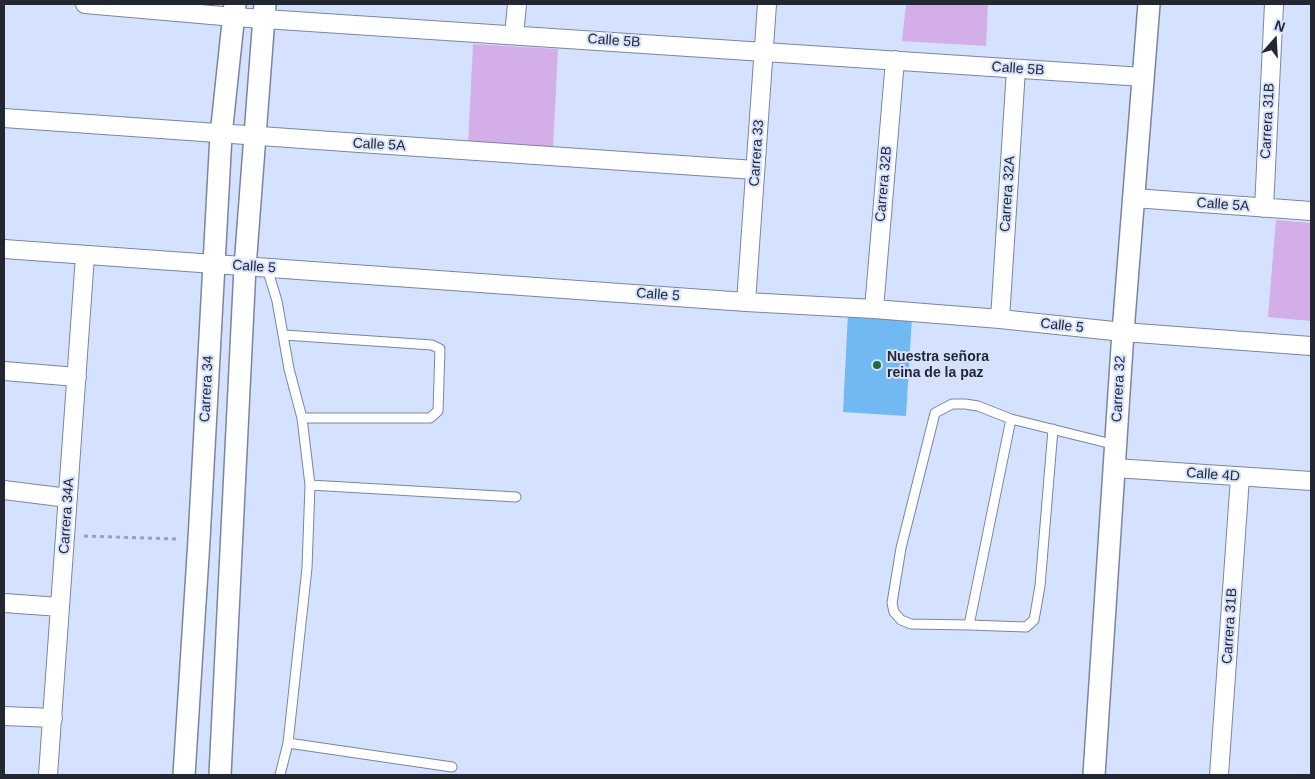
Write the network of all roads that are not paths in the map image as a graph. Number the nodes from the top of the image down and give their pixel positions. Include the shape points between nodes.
1 (85, 4) edge
2 (516, 4) edge
3 (768, 4) edge
4 (1149, 4) edge
5 (1274, 4) edge
6 (235, 10) edge
7 (265, 11) edge
8 (514, 35) junction
9 (764, 51) junction
10 (895, 60) junction
11 (1016, 69) junction
12 (1143, 77) junction
13 (4, 118) edge
14 (221, 134) junction
15 (255, 137) junction
16 (755, 170) junction
17 (1134, 198) junction
18 (1264, 208) junction
19 (1311, 211) edge
20 (4, 249) edge
21 (85, 256) junction
22 (214, 264) junction
23 (245, 266) junction
24 (267, 268) junction
25 (746, 302) junction
26 (874, 309) junction
27 (1000, 319) junction
28 (1123, 332) junction
29 (284, 335) junction
30 (1311, 346) edge
31 (4, 371) edge
32 (77, 377) junction
33 (302, 418) junction
34 (1011, 419) junction
35 (1053, 430) junction
36 (1116, 445) junction
37 (1115, 468) junction
38 (1240, 477) junction
39 (1311, 481) edge
40 (310, 485) junction
41 (4, 490) edge
42 (516, 497) dead end
43 (68, 498) junction
44 (4, 604) edge
45 (60, 607) junction
46 (969, 625) junction
47 (4, 716) edge
48 (53, 718) junction
49 (288, 743) junction
50 (452, 767) dead end
51 (48, 775) edge
52 (184, 775) edge
53 (220, 775) edge
54 (280, 775) edge
55 (1094, 775) edge
56 (1219, 775) edge

1 - 6 street, Calle 5B
2 - 8 street
3 - 9 street, Carrera 33
4 - 12 street, Carrera 32
5 - 18 street, Carrera 31B
6 - 7 street, Calle 5B
6 - 14 street, Carrera 34
7 - 8 street, Calle 5B
7 - 15 street
8 - 9 street, Calle 5B
9 - 10 street, Calle 5B
9 - 16 street, Carrera 33
10 - 11 street, Calle 5B
10 - 26 street, Carrera 32B
11 - 12 street, Calle 5B
11 - 27 street, Carrera 32A
12 - 17 street, Carrera 32
13 - 14 street, Calle 5A
14 - 15 street, Calle 5A
14 - 22 street, Carrera 34
15 - 16 street, Calle 5A
15 - 23 street
16 - 25 street, Carrera 33
17 - 18 street, Calle 5A
17 - 28 street, Carrera 32
18 - 19 street, Calle 5A
20 - 21 street, Calle 5
21 - 22 street, Calle 5
21 - 32 street, Carrera 34A
22 - 23 street, Calle 5
22 - 52 street, Carrera 34
23 - 24 street, Calle 5
23 - 53 street
24 - 25 street, Calle 5
24 - 29 lane
25 - 26 street, Calle 5
26 - 27 street, Calle 5
27 - 28 street, Calle 5
28 - 30 street, Calle 5
28 - 36 street, Carrera 32
29 - 33 lane
29 - 33 lane via 432,345 440,349 438,411 430,418
31 - 32 street
32 - 43 street, Carrera 34A
33 - 40 lane
34 - 35 lane
34 - 46 lane
34 - 46 lane via 965,404 952,404 935,413 900,548 892,603 901,620 911,624
35 - 36 lane
35 - 46 lane via 1040,586 1034,620 1026,627
36 - 37 street, Carrera 32
37 - 38 street, Calle 4D
37 - 55 street, Carrera 32
38 - 39 street, Calle 4D
38 - 56 street, Carrera 31B
40 - 42 lane
40 - 49 lane via 307,568
41 - 43 street
43 - 45 street, Carrera 34A
44 - 45 street
45 - 48 street, Carrera 34A
47 - 48 street
48 - 51 street, Carrera 34A
49 - 50 lane
49 - 54 lane

